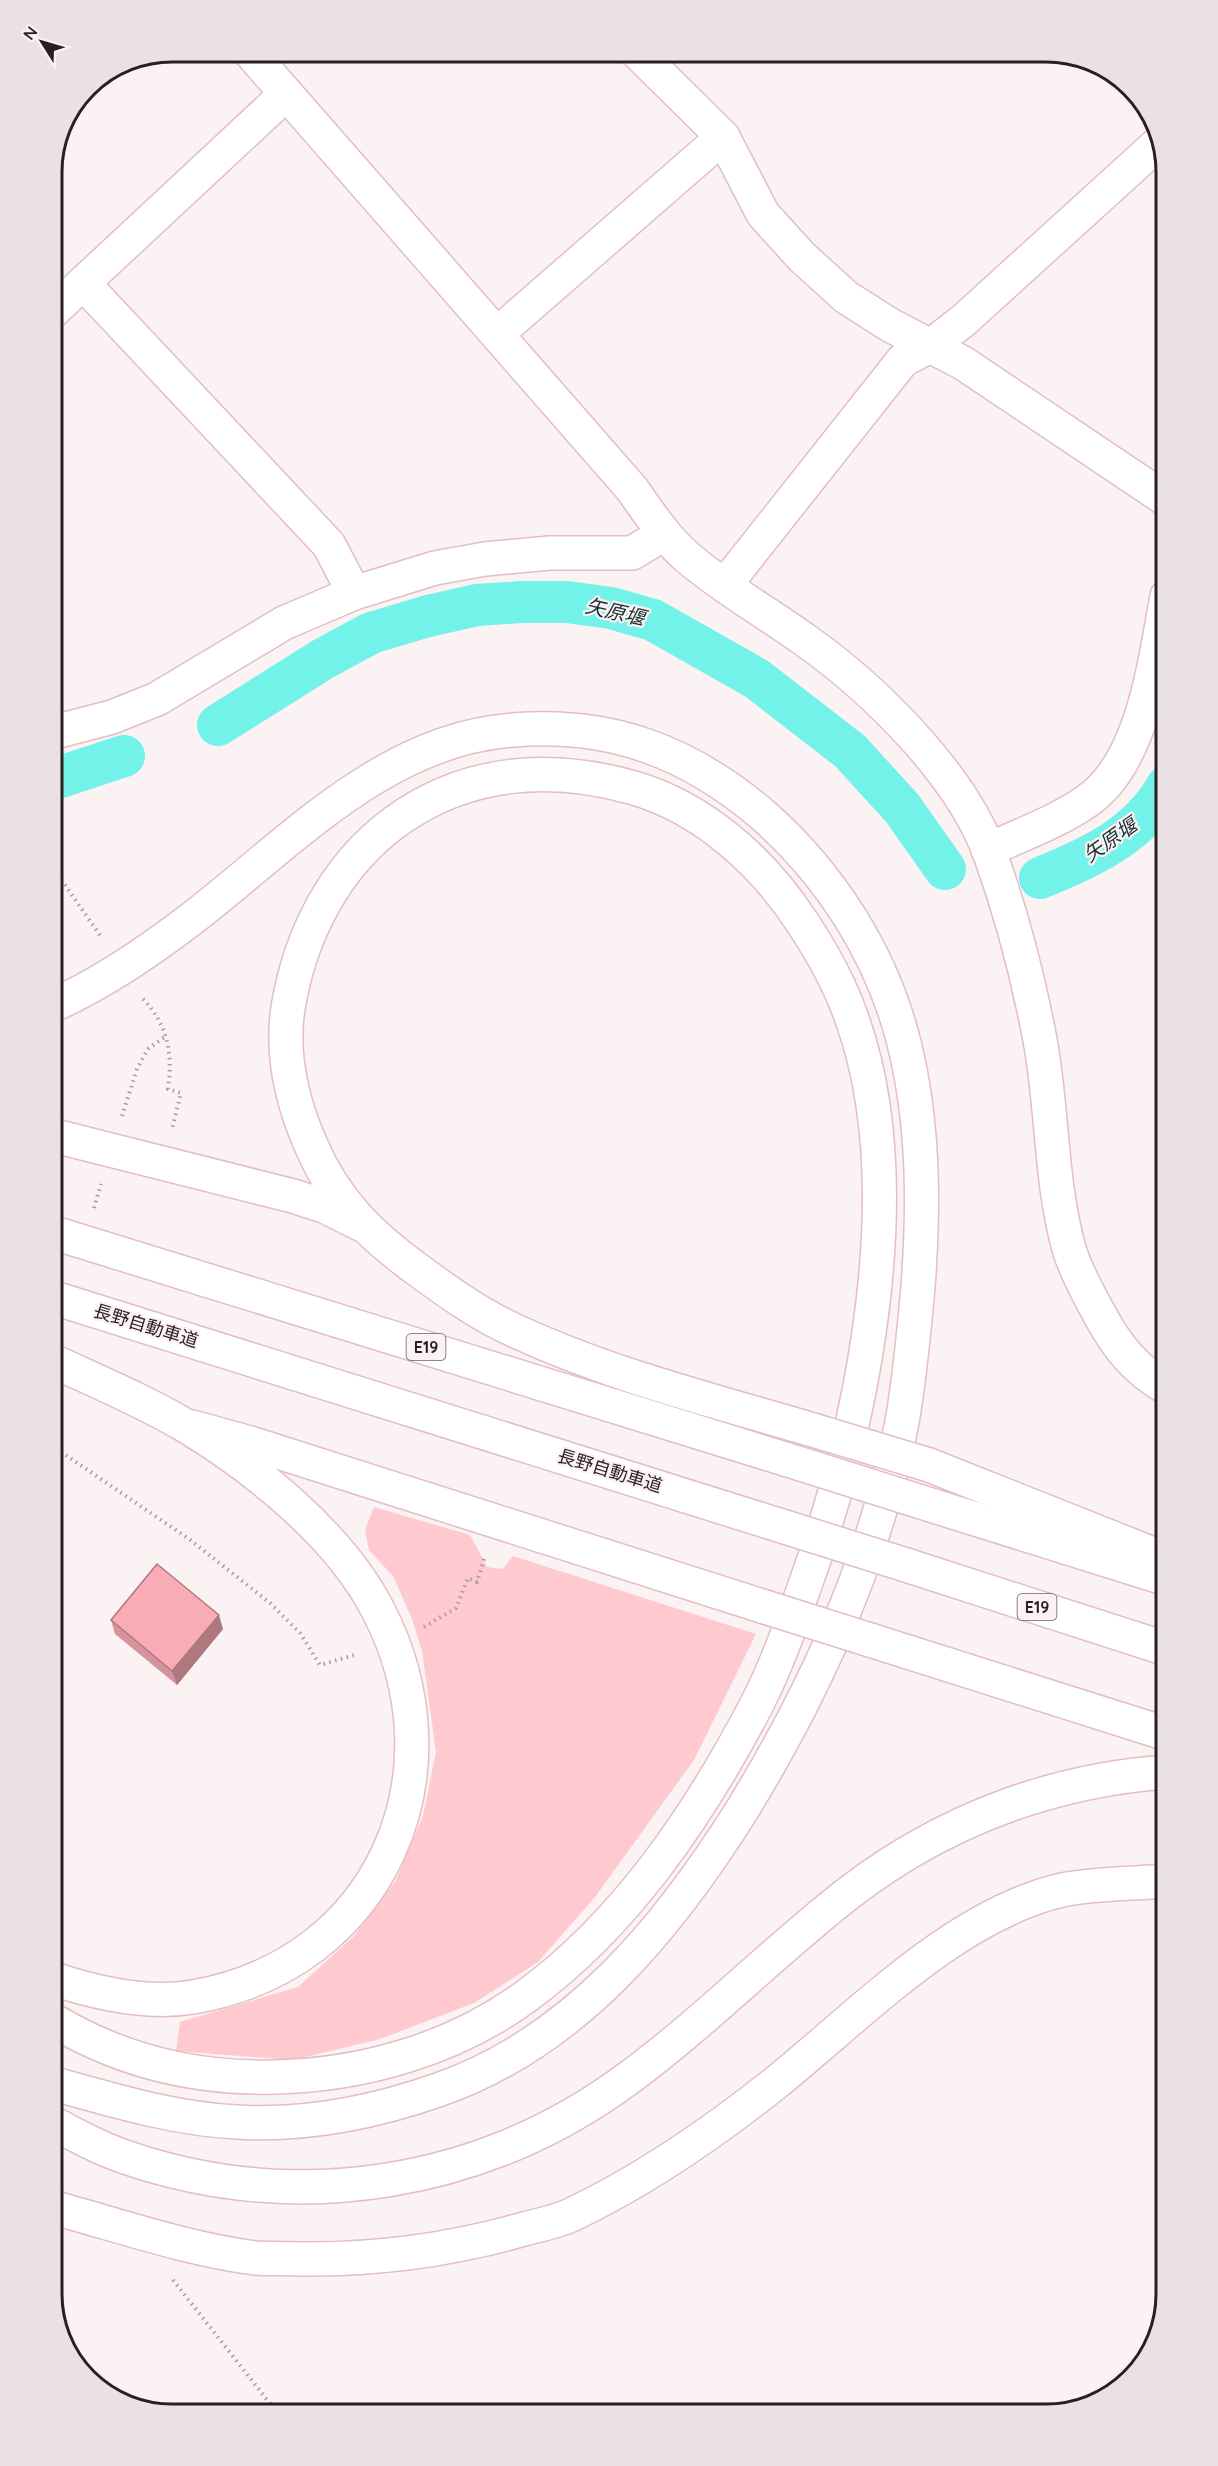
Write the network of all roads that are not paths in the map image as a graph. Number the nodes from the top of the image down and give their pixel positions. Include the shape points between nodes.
1 (258, 62) edge
2 (647, 62) edge
3 (286, 94) junction
4 (723, 137) junction
5 (1154, 148) edge
6 (83, 283) junction
7 (62, 303) edge
8 (497, 334) junction
9 (932, 345) junction
10 (1156, 493) edge
11 (664, 534) junction
12 (725, 585) junction
13 (354, 593) junction
14 (1156, 649) edge
15 (62, 724) edge
16 (988, 850) junction
17 (62, 1000) edge
18 (62, 1138) edge
19 (360, 1224) junction
20 (62, 1235) edge
21 (62, 1300) edge
22 (62, 1365) edge
23 (1156, 1382) edge
24 (185, 1425) junction
25 (1156, 1556) edge
26 (1156, 1576) edge
27 (1156, 1645) edge
28 (1156, 1731) edge
29 (1156, 1774) edge
30 (1156, 1882) edge
31 (62, 1982) edge
32 (62, 2026) edge
33 (62, 2086) edge
34 (62, 2127) edge
35 (62, 2210) edge

1 - 3 main road
2 - 4 main road
3 - 6 main road
3 - 8 main road
4 - 8 main road
4 - 9 main road via 763,214 802,257 846,297 890,325
5 - 9 main road
6 - 7 main road
6 - 13 main road via 330,545
8 - 11 main road via 632,489
9 - 10 main road
9 - 12 main road via 903,360
11 - 12 main road
11 - 13 main road via 632,554 485,559 435,568
12 - 16 main road via 807,641 864,687 906,728 954,787
13 - 15 main road via 284,623 157,699 112,717
14 - 16 main road via 1142,717 1116,771 1088,801
16 - 23 main road via 1020,942 1041,1042 1070,1253 1117,1346 1145,1376
17 - 33 main road via 136,958 189,921 324,812 376,777 421,754 464,738 511,730 570,730 619,736 666,751 711,776 798,846 834,890 885,986 904,1042 921,1164 921,1237 912,1363 901,1429 873,1529 830,1650 776,1755 711,1859 652,1937 583,2007 537,2041 445,2088 396,2103 323,2118 232,2122 137,2106
18 - 19 main road via 293,1196
19 - 25 main road, bridge via 389,1250 495,1321 559,1349 929,1466
19 - 32 main road via 317,1160 298,1115 288,1068 286,1024 293,979 312,924 357,856 393,824 435,797 485,780 536,772 576,774 653,794 689,812 723,835 762,870 790,902 816,943 838,982 855,1025 874,1120 878,1179 874,1300 866,1356 826,1528 785,1641 759,1701 713,1782 664,1855 575,1956 523,1999 468,2032 365,2067 314,2076 253,2078 195,2073 133,2060
20 - 26 main road, E19, bridge
21 - 27 main road, 長野自動車道 / E19, bridge
22 - 24 main road
24 - 28 main road, bridge
24 - 31 main road via 274,1490 325,1537 378,1609 398,1654 414,1732 412,1775 404,1815 368,1889 312,1948 275,1970 235,1987 191,1998 141,1999
29 - 34 main road via 1083,1782 1017,1801 959,1824 851,1891 688,2032 627,2079 552,2126 433,2171 352,2186 293,2187 224,2180 124,2156
30 - 35 main road via 1064,1890 1021,1904 974,1927 941,1947 771,2086 692,2144 627,2186 568,2217 438,2249 340,2259 255,2258

